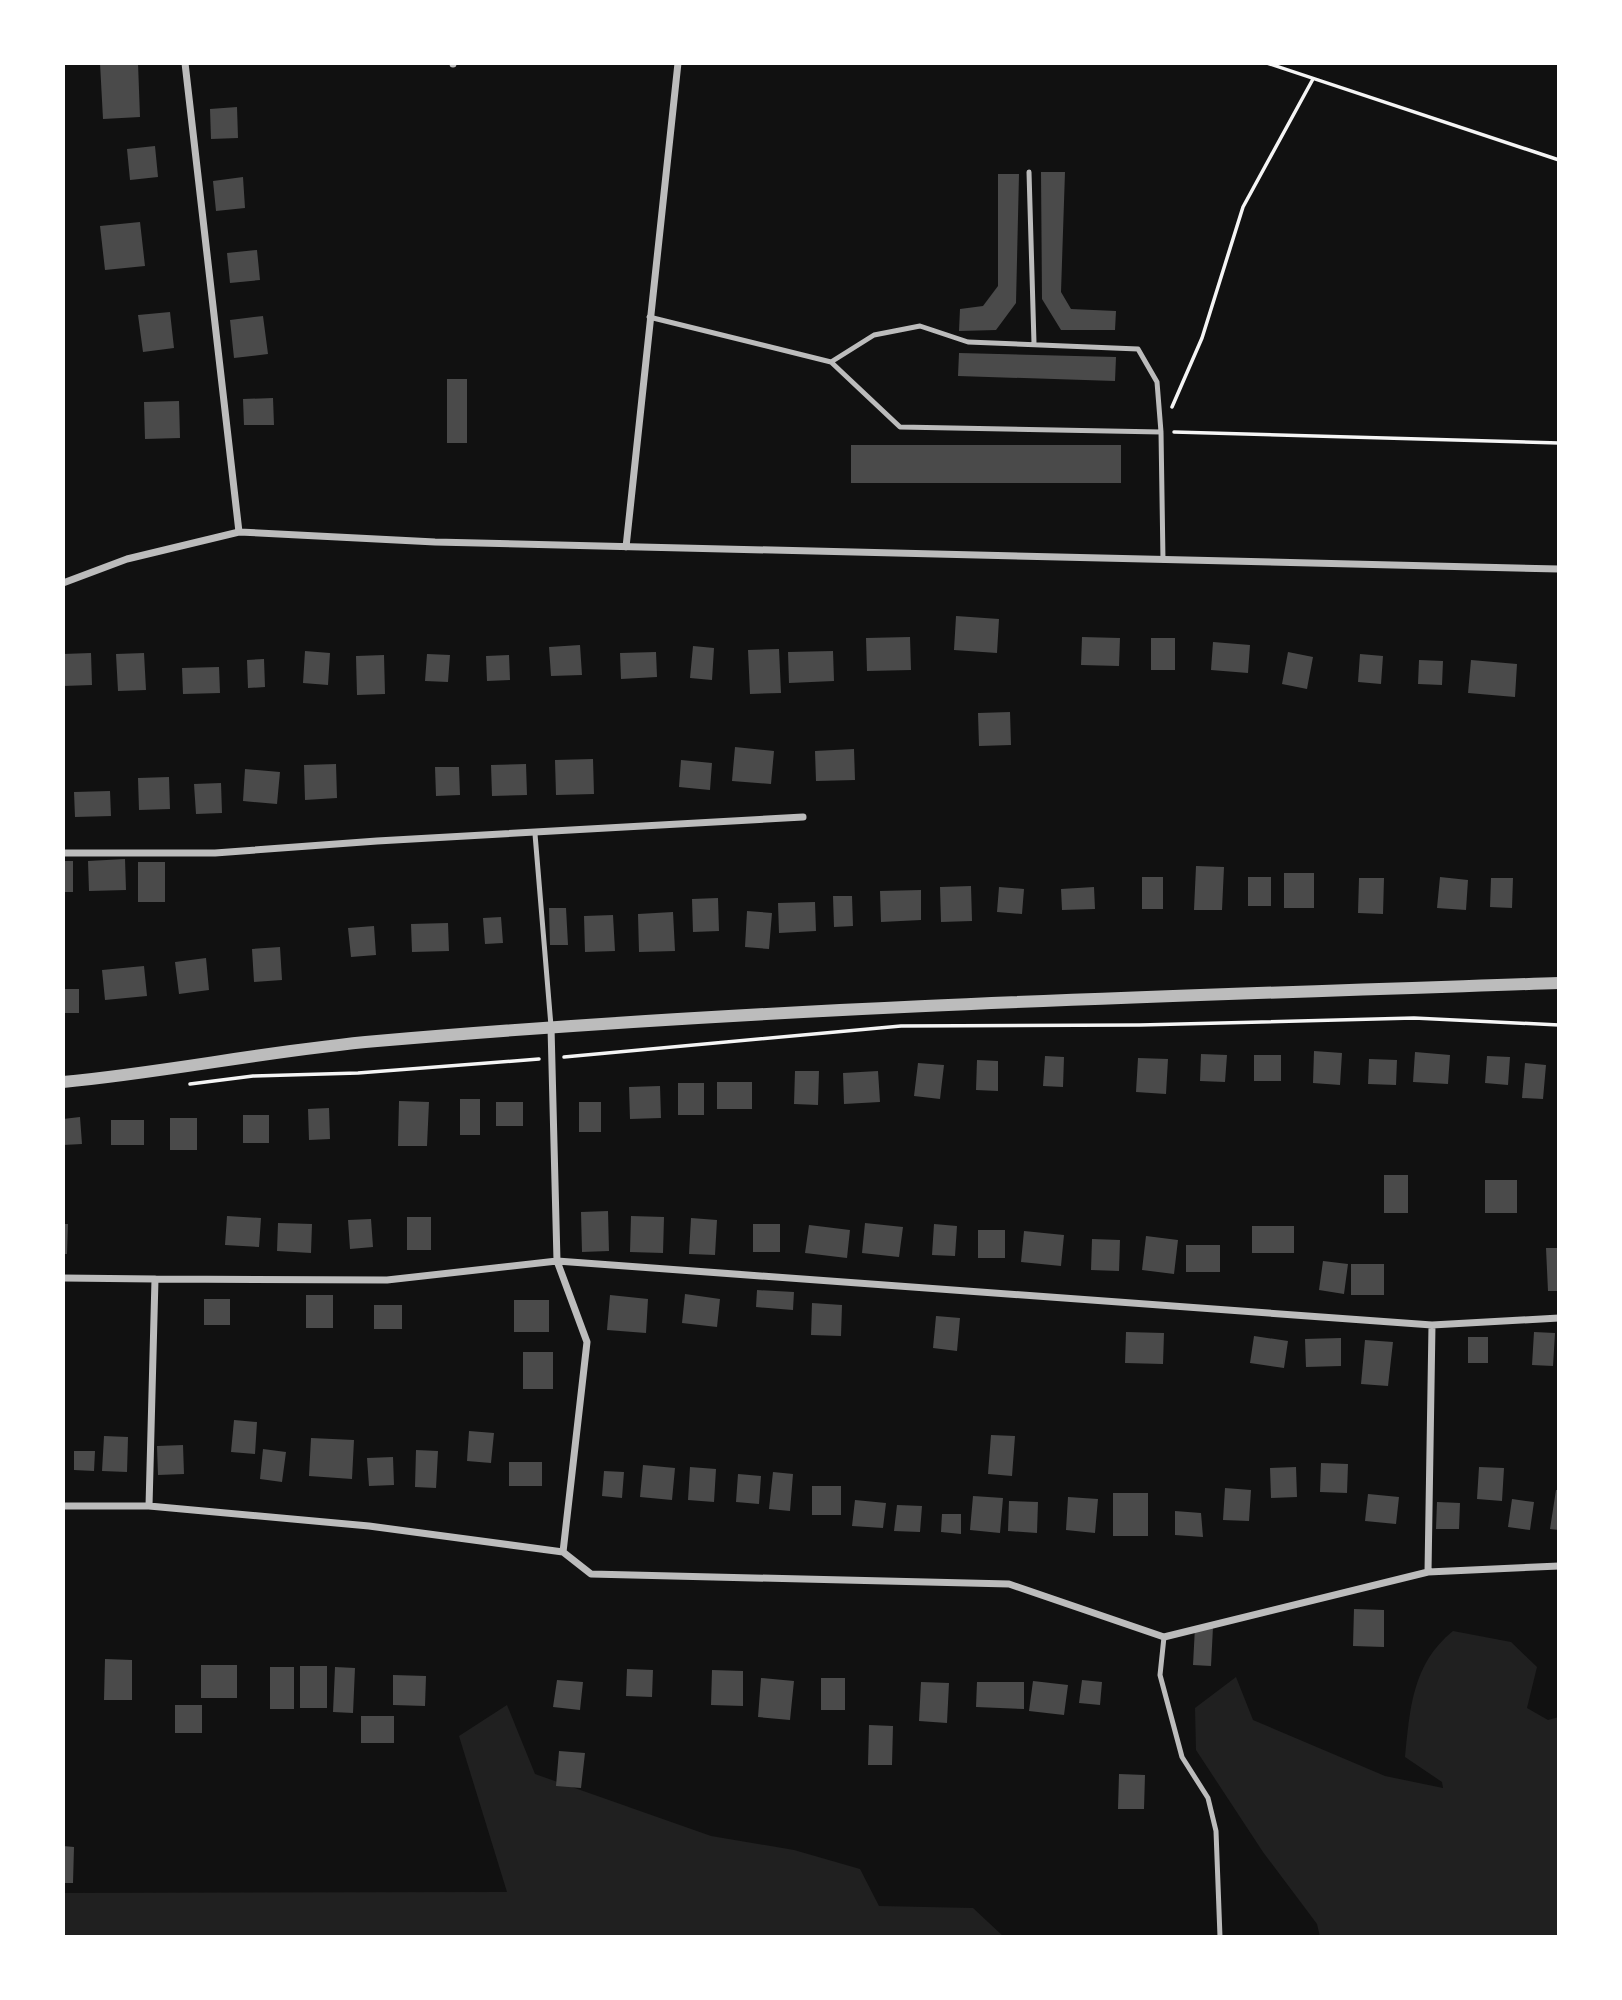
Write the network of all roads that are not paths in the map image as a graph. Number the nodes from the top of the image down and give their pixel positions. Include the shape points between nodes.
1 (185, 63) edge
2 (678, 63) edge
3 (1030, 172) dead end
4 (649, 317) junction
5 (1034, 344) junction
6 (831, 362) junction
7 (1161, 432) junction
8 (239, 531) junction
9 (626, 547) junction
10 (1163, 560) junction
11 (1559, 569) edge
12 (63, 583) edge
13 (803, 817) dead end
14 (535, 834) junction
15 (63, 853) edge
16 (1559, 983) edge
17 (551, 1027) junction
18 (63, 1082) edge
19 (557, 1261) junction
20 (63, 1278) edge
21 (155, 1279) junction
22 (1559, 1318) edge
23 (1432, 1325) junction
24 (63, 1506) edge
25 (149, 1506) junction
26 (563, 1552) junction
27 (1559, 1566) edge
28 (1428, 1572) junction
29 (1164, 1637) junction
30 (1220, 1937) edge

1 - 8 street
2 - 4 street
3 - 5 lane
4 - 6 lane
4 - 9 street
5 - 6 lane via 968,342 920,326 873,335
5 - 7 lane via 1138,349 1157,382
6 - 7 lane via 900,426
7 - 10 lane
8 - 9 street
8 - 12 street via 127,559
9 - 10 street
10 - 11 street
13 - 14 street
14 - 15 street via 215,853
14 - 17 lane
16 - 17 street via 898,1006
17 - 18 street via 371,1041
17 - 19 street
19 - 21 street via 387,1280
19 - 23 street
19 - 26 street via 587,1342
20 - 21 street
21 - 25 street
22 - 23 street
23 - 28 street
24 - 25 street
25 - 26 street via 369,1526
26 - 29 street via 591,1574 1009,1584
27 - 28 street
28 - 29 street
29 - 30 lane via 1160,1675 1182,1757 1208,1798 1216,1831

